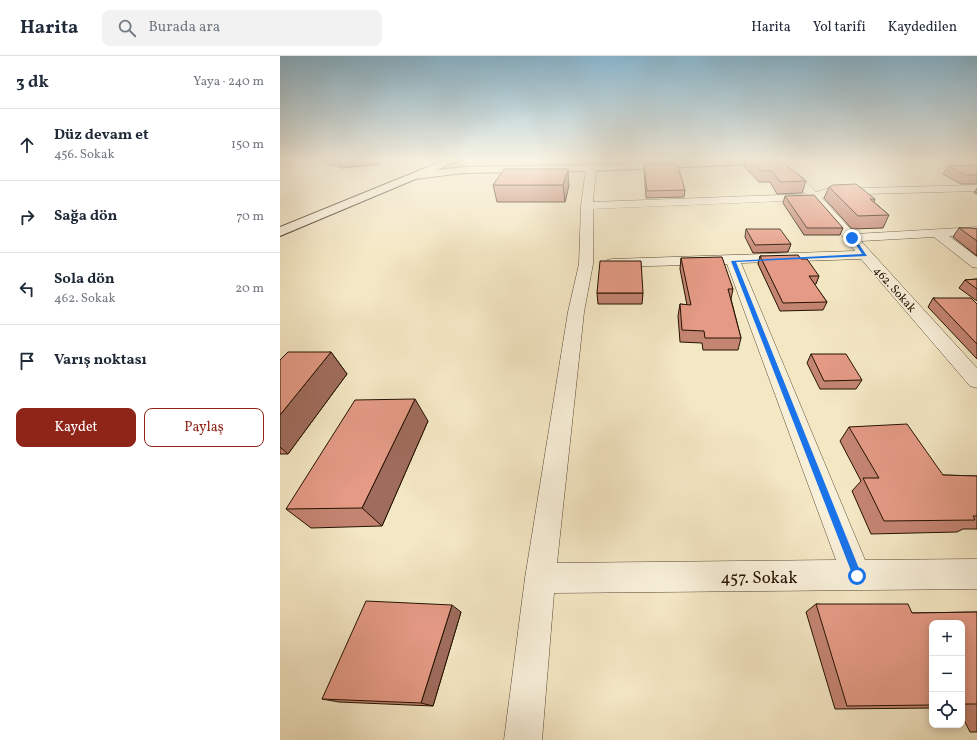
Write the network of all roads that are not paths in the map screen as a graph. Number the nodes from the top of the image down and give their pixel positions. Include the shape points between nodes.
1 (377, 192) edge
2 (586, 192) edge
3 (809, 192) edge
4 (829, 192) edge
5 (814, 197) junction
6 (586, 206) junction
7 (977, 231) edge
8 (280, 232) edge
9 (937, 233) junction
10 (852, 238) junction
11 (865, 255) junction
12 (733, 261) junction
13 (586, 264) junction
14 (977, 264) edge
15 (977, 381) edge
16 (977, 574) edge
17 (857, 576) junction
18 (540, 578) junction
19 (523, 740) edge

1 - 8 street
2 - 6 street
3 - 5 street, 462. Sokak
4 - 5 street
5 - 6 street
5 - 10 street, 462. Sokak
6 - 13 street
7 - 9 street
9 - 10 street
9 - 14 street
10 - 11 street, 462. Sokak
11 - 12 street
11 - 15 street, 462. Sokak
12 - 13 street
12 - 17 street
13 - 18 street via 576,312
16 - 17 street, 457. Sokak
17 - 18 street, 457. Sokak
18 - 19 street

